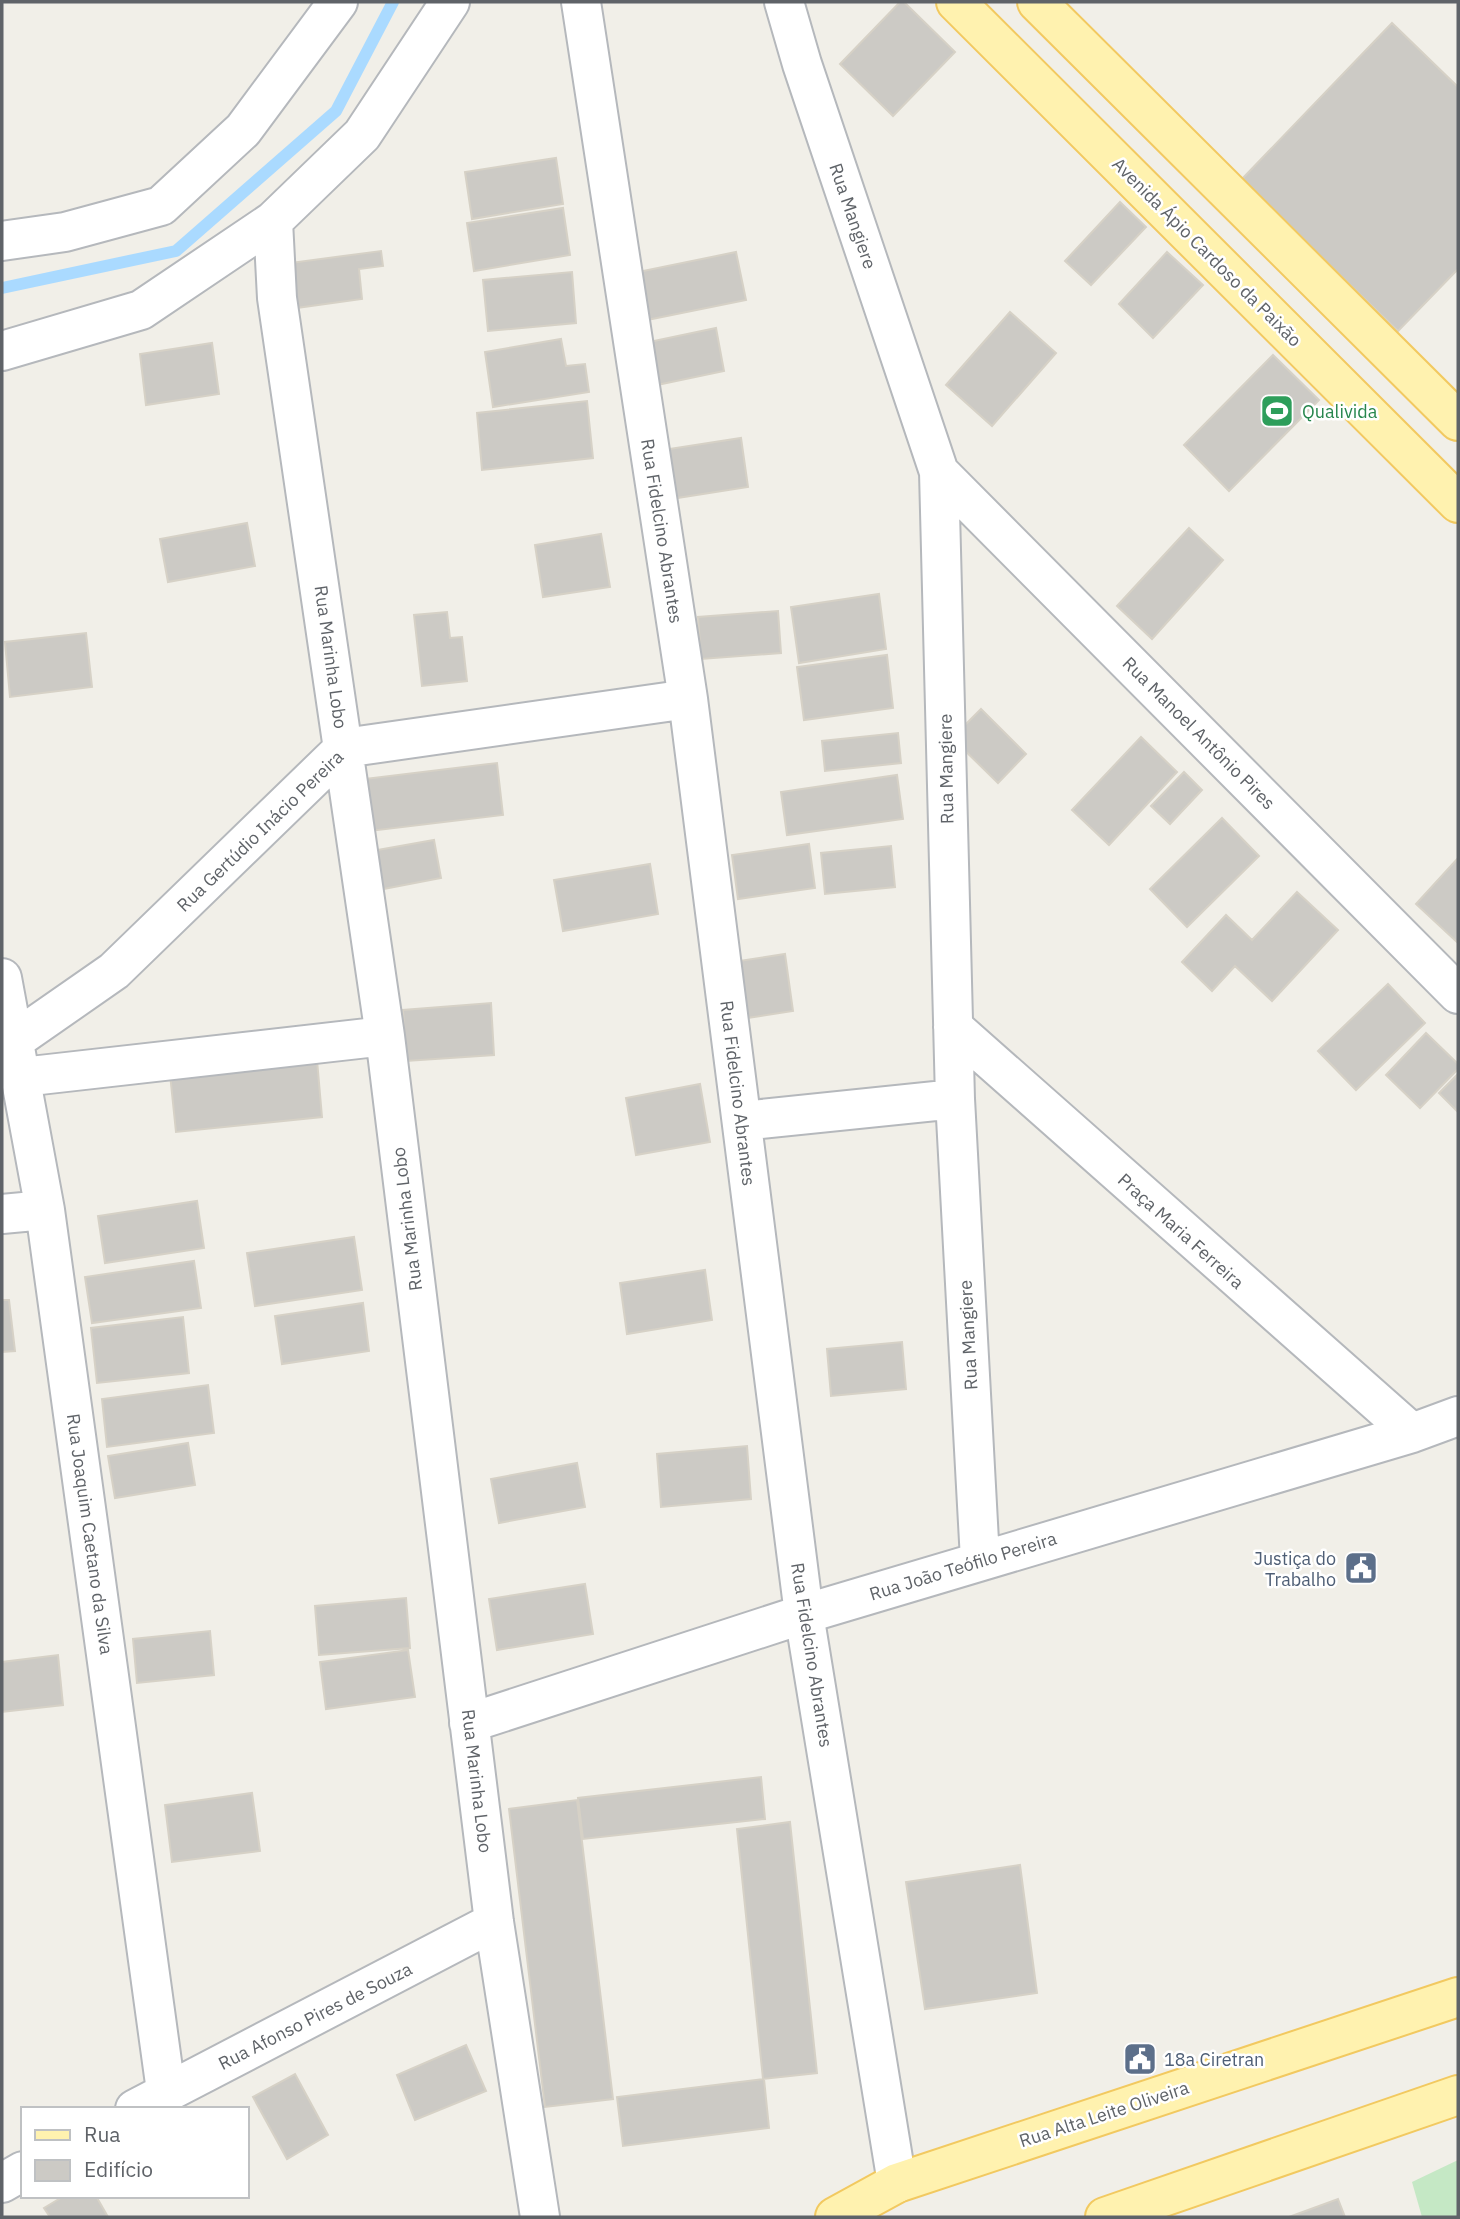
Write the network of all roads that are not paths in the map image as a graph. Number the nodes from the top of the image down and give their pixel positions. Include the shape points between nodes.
1 (338, 2) edge
2 (450, 2) edge
3 (581, 2) edge
4 (784, 2) edge
5 (956, 2) edge
6 (1037, 2) edge
7 (1252, 216) junction
8 (273, 220) junction
9 (2, 241) edge
10 (1212, 257) junction
11 (2, 351) edge
12 (1458, 421) edge
13 (939, 472) junction
14 (1458, 503) edge
15 (688, 699) junction
16 (344, 748) junction
17 (2, 978) edge
18 (1458, 994) edge
19 (953, 1027) junction
20 (385, 1036) junction
21 (12, 1057) edge
22 (955, 1099) junction
23 (742, 1121) junction
24 (45, 1210) junction
25 (2, 1214) edge
26 (1458, 1416) edge
27 (1412, 1433) junction
28 (980, 1560) junction
29 (804, 1614) junction
30 (469, 1723) junction
31 (495, 1922) junction
32 (1458, 1997) edge
33 (1458, 2095) edge
34 (151, 2100) edge
35 (21, 2172) edge
36 (2, 2183) edge
37 (901, 2200) edge
38 (540, 2217) edge
39 (835, 2217) edge
40 (1105, 2217) edge

1 - 9 street via 243,130 161,206 65,232
2 - 8 street via 362,135
3 - 15 street, Rua Fidelcino Abrantes
4 - 13 street, Rua Mangiere
5 - 10 main road, Avenida Ápio Cardoso da Paixão
6 - 7 main road
7 - 10 main road
7 - 12 main road
8 - 11 street via 141,310
8 - 16 street, Rua Marinha Lobo via 277,298
10 - 14 main road, Avenida Ápio Cardoso da Paixão
13 - 18 street, Rua Manoel Antônio Pires
13 - 19 street, Rua Mangiere
15 - 16 street, Rua Gertúdio Inácio Pereira
15 - 23 street, Rua Fidelcino Abrantes
16 - 20 street, Rua Marinha Lobo
16 - 21 street, Rua Gertúdio Inácio Pereira via 114,971
17 - 21 street, Rua Joaquim Caetano da Silva
19 - 22 street, Rua Mangiere
19 - 27 street, Praça Maria Ferreira
20 - 21 street
20 - 30 street, Rua Marinha Lobo
21 - 24 street, Rua Joaquim Caetano da Silva
22 - 23 street
22 - 28 street, Rua Mangiere
23 - 29 street, Rua Fidelcino Abrantes
24 - 25 street
24 - 34 street, Rua Joaquim Caetano da Silva
26 - 27 street, Rua João Teófilo Pereira
27 - 28 street, Rua João Teófilo Pereira
28 - 29 street, Rua João Teófilo Pereira
29 - 30 street, Rua João Teófilo Pereira
29 - 37 street, Rua Fidelcino Abrantes
30 - 31 street, Rua Marinha Lobo
31 - 34 street, Rua Afonso Pires de Souza
31 - 38 street, Rua Marinha Lobo
32 - 37 main road, Rua Alta Leite Oliveira
33 - 40 main road
35 - 36 street
37 - 39 main road, Rua Alta Leite Oliveira

